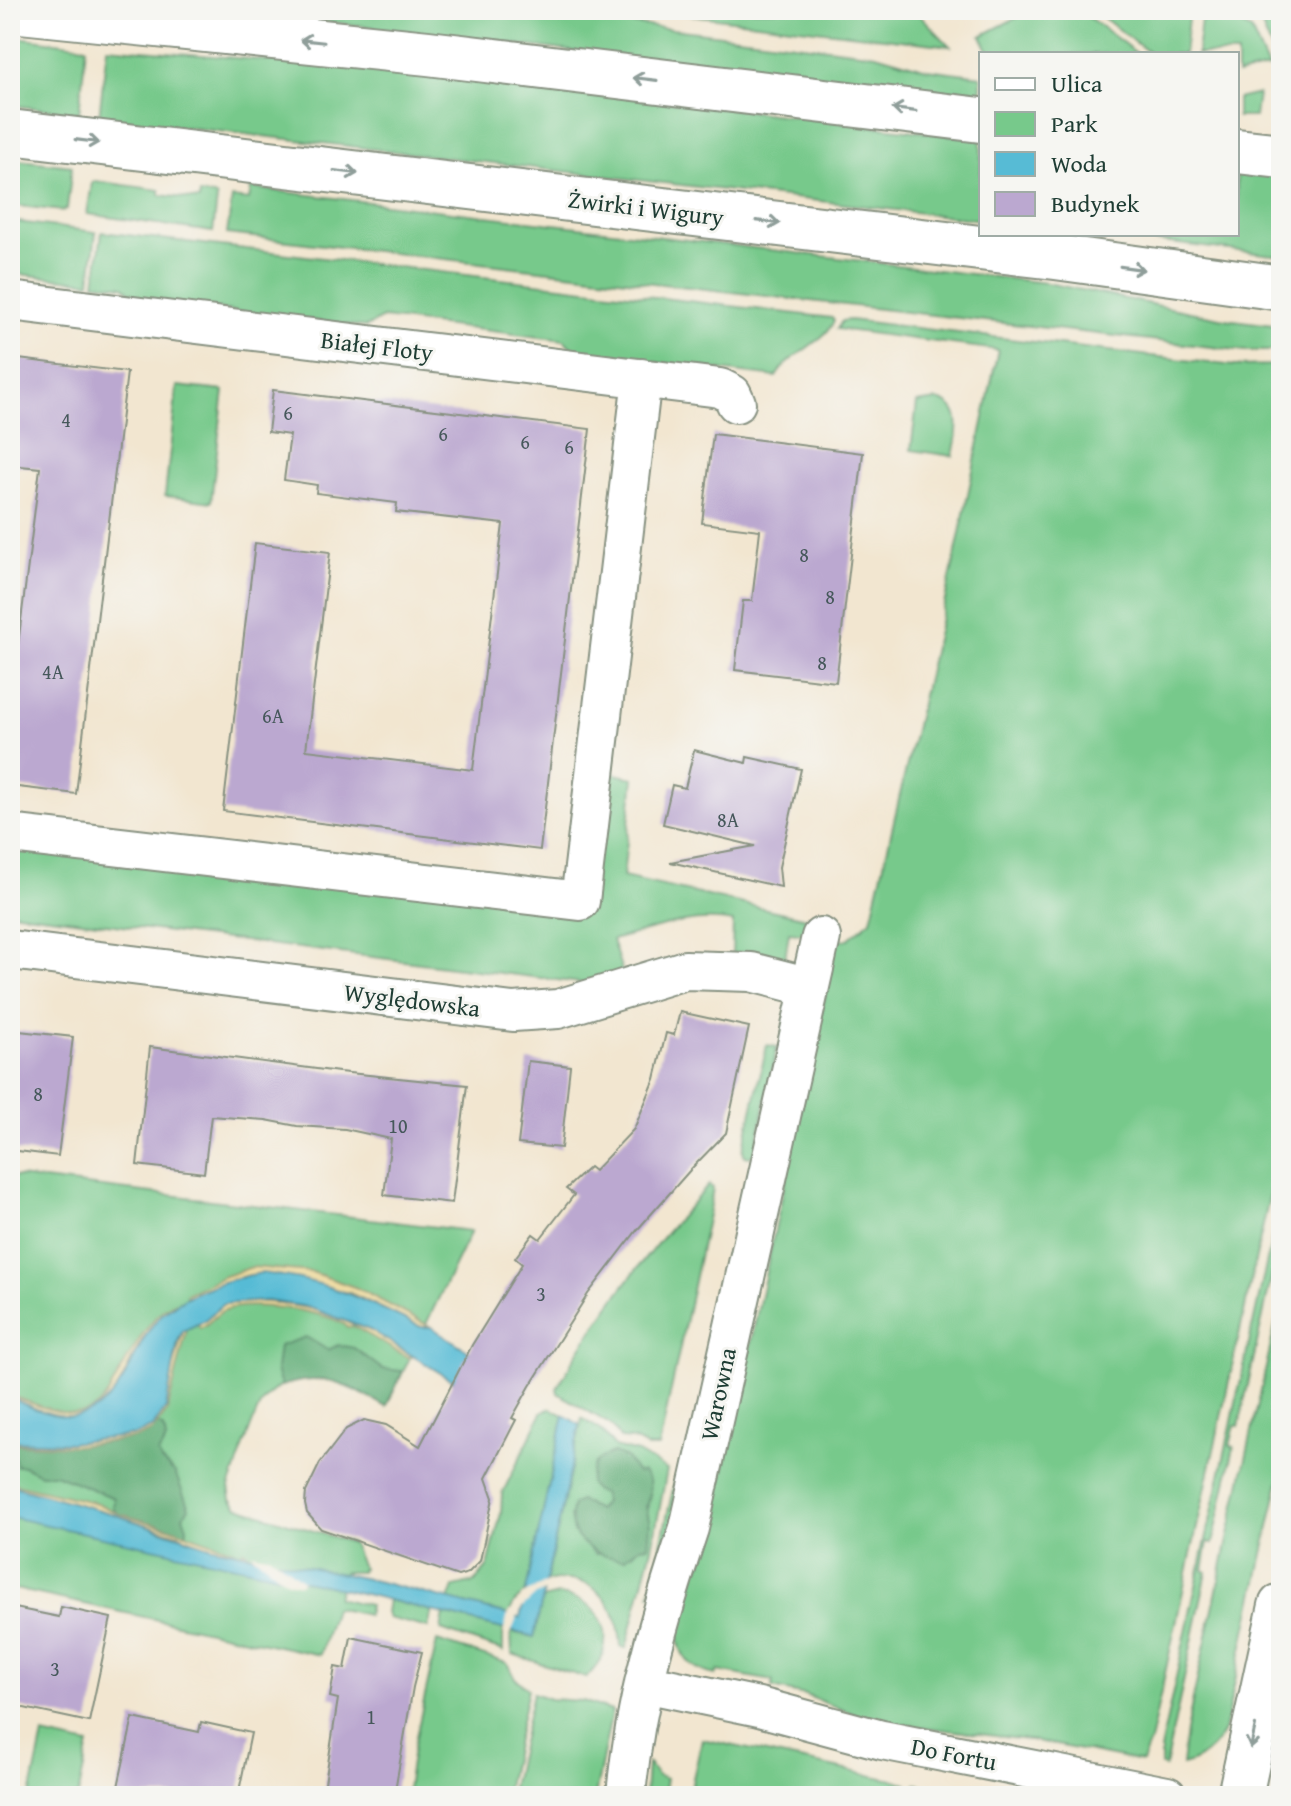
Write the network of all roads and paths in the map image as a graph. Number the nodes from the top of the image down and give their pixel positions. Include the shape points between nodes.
1 (11, 10) edge
2 (979, 120) edge
3 (10, 132) edge
4 (1239, 151) edge
5 (1281, 156) edge
6 (1281, 288) edge
7 (10, 301) edge
8 (642, 378) junction
9 (736, 403) dead end
10 (10, 834) edge
11 (821, 937) dead end
12 (10, 950) edge
13 (807, 990) junction
14 (1281, 1606) edge
15 (644, 1683) junction
16 (626, 1796) edge
17 (1167, 1796) edge
18 (1240, 1796) edge

2 -> 1 main road via 428,53
3 -> 6 main road, Żwirki i Wigury
4 - 5 main road
7 - 8 street, Białej Floty
8 - 9 street, Białej Floty via 720,388
8 - 10 street via 580,901
11 - 13 street, Warowna
12 - 13 street, Wyględowska via 513,1012 558,1009 685,970 751,972
13 - 15 street, Warowna via 689,1528
14 -> 18 main road
15 - 16 street, Warowna
15 - 17 street, Do Fortu via 882,1740

